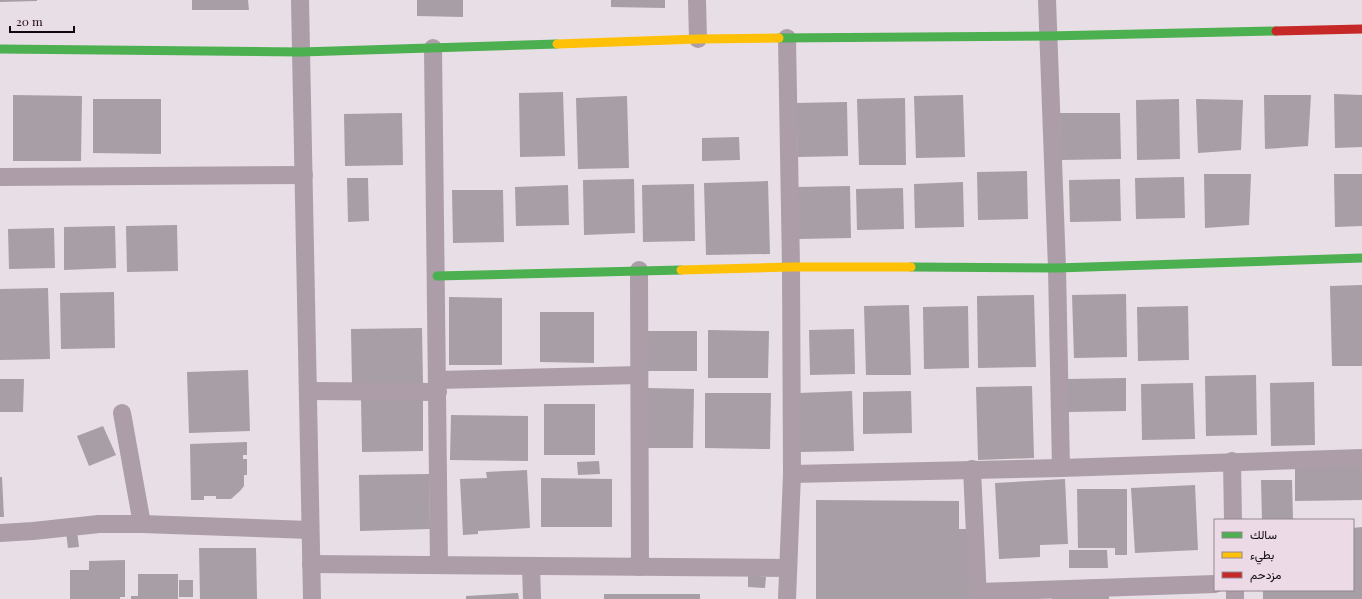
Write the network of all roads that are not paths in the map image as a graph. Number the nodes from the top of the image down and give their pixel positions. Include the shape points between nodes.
1 (300, 0) edge
2 (697, 0) edge
3 (1047, 0) edge
4 (1362, 29) edge
5 (1048, 36) junction
6 (787, 38) junction
7 (698, 39) junction
8 (433, 48) junction
9 (0, 49) edge
10 (301, 52) junction
11 (304, 174) junction
12 (0, 177) edge
13 (1362, 258) edge
14 (791, 267) junction
15 (1057, 268) junction
16 (639, 270) junction
17 (437, 276) junction
18 (639, 375) junction
19 (438, 386) junction
20 (308, 391) junction
21 (122, 413) dead end
22 (1362, 458) edge
23 (1232, 462) junction
24 (1061, 468) junction
25 (972, 469) junction
26 (792, 474) junction
27 (1233, 519) edge
28 (142, 524) junction
29 (310, 530) junction
30 (0, 533) edge
31 (311, 564) junction
32 (439, 565) junction
33 (531, 566) junction
34 (640, 567) junction
35 (788, 568) junction
36 (1214, 584) edge
37 (978, 595) edge
38 (312, 599) edge
39 (532, 599) edge
40 (787, 599) edge

1 - 10 street
2 - 7 street
3 - 5 street
4 - 5 street
5 - 6 street
5 - 15 street
6 - 7 street
6 - 14 street
7 - 8 street
8 - 10 street
8 - 17 street
9 - 10 street
10 - 11 street
11 - 12 street
11 - 20 street
13 - 15 street
14 - 15 street
14 - 16 street
14 - 26 street
15 - 24 street
16 - 17 street
16 - 18 street
17 - 19 street
18 - 19 street
18 - 34 street
19 - 20 street
19 - 32 street
20 - 29 street
21 - 28 street
22 - 23 street
23 - 24 street
23 - 27 street
24 - 25 street
25 - 26 street
25 - 37 street
26 - 35 street
28 - 29 street
28 - 30 street via 99,524
29 - 31 street
31 - 32 street
31 - 38 street
32 - 33 street
33 - 34 street
33 - 39 street
34 - 35 street
35 - 40 street
36 - 37 street

